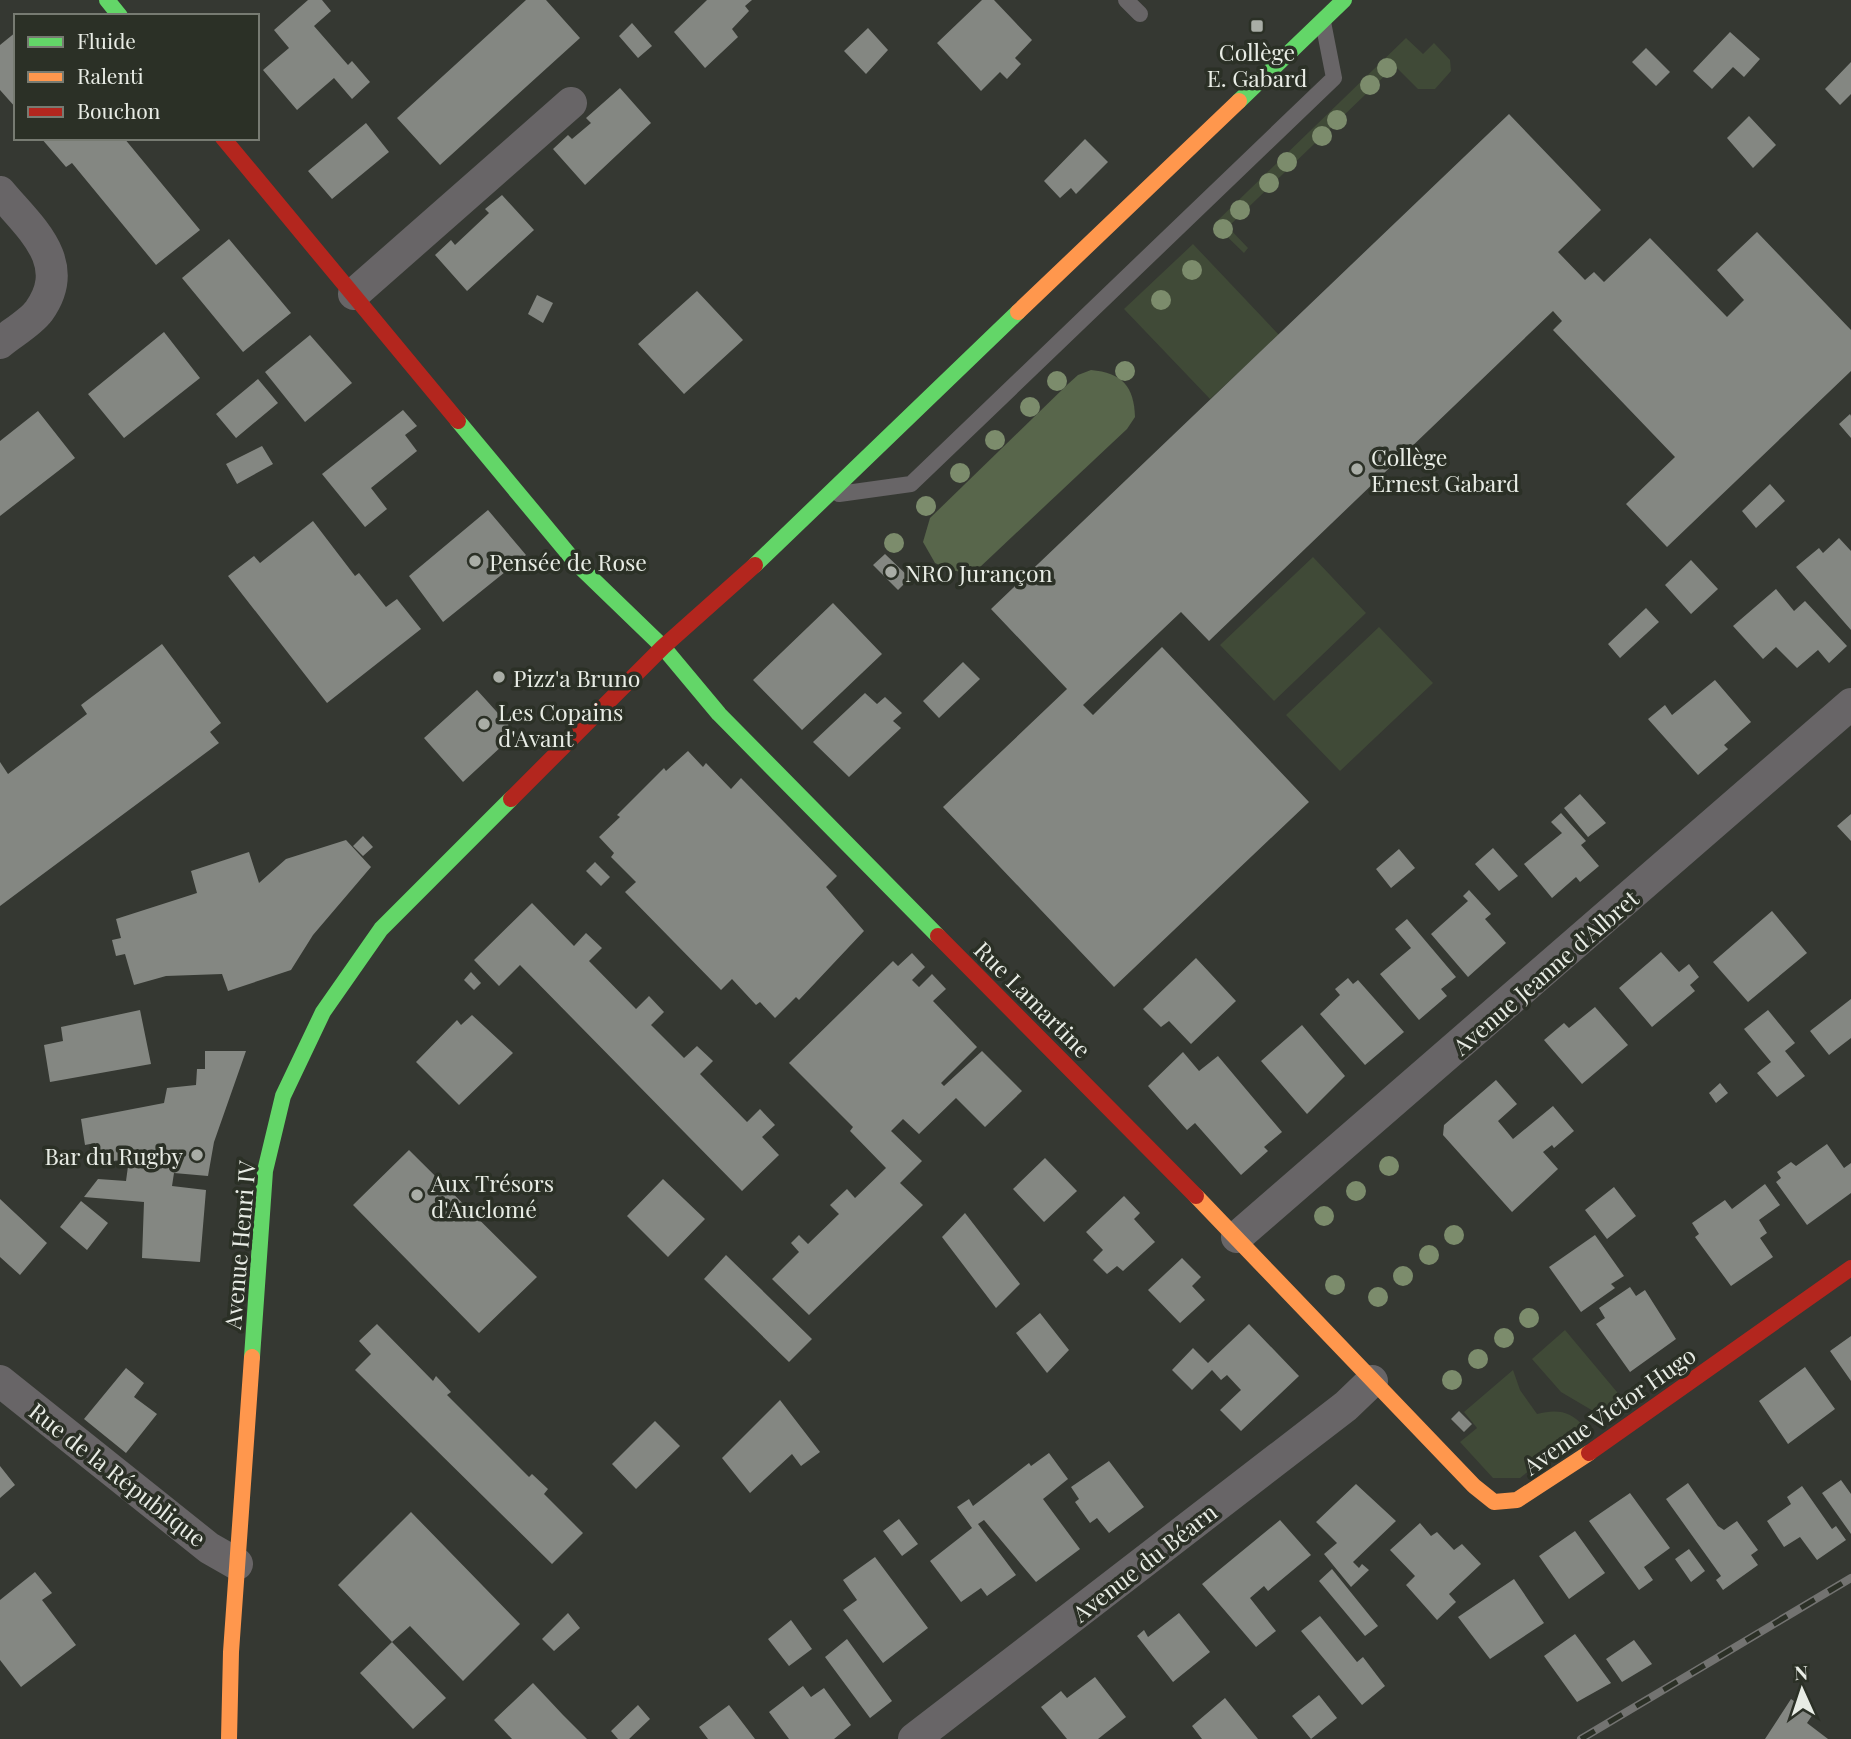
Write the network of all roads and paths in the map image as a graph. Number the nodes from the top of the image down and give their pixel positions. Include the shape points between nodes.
1 (107, 0) edge
2 (1126, 0) edge
3 (1344, 0) edge
4 (118, 14) edge
5 (1140, 14) dead end
6 (1323, 21) junction
7 (571, 103) dead end
8 (225, 140) edge
9 (0, 192) edge
10 (354, 294) junction
11 (0, 343) edge
12 (826, 496) junction
13 (663, 647) junction
14 (1851, 704) edge
15 (1237, 1237) junction
16 (1851, 1268) edge
17 (0, 1381) edge
18 (1372, 1381) junction
19 (237, 1564) junction
20 (229, 1739) edge
21 (914, 1739) edge

1 - 4 street
2 - 5 lane
3 - 6 street, Avenue Henri IV
6 - 12 street, Avenue Henri IV
6 - 12 lane via 1334,78 931,465 911,484
7 - 10 street
8 - 10 street, Rue Lamartine
9 - 11 street via 48,249 51,265 38,313
10 - 13 street, Rue Lamartine via 576,563
12 - 13 street, Avenue Henri IV
13 - 15 street, Rue Lamartine via 719,714
13 - 19 street, Avenue Henri IV via 381,929 323,1012 283,1096 265,1171
14 - 15 street, Avenue Jeanne d'Albret
15 - 18 street, Rue Lamartine
16 - 18 street, Avenue Victor Hugo via 1517,1500 1494,1502 1474,1486
17 - 19 street, Rue de la République via 209,1548
18 - 21 street, Avenue du Béarn via 1346,1406
19 - 20 street, Avenue Henri IV

